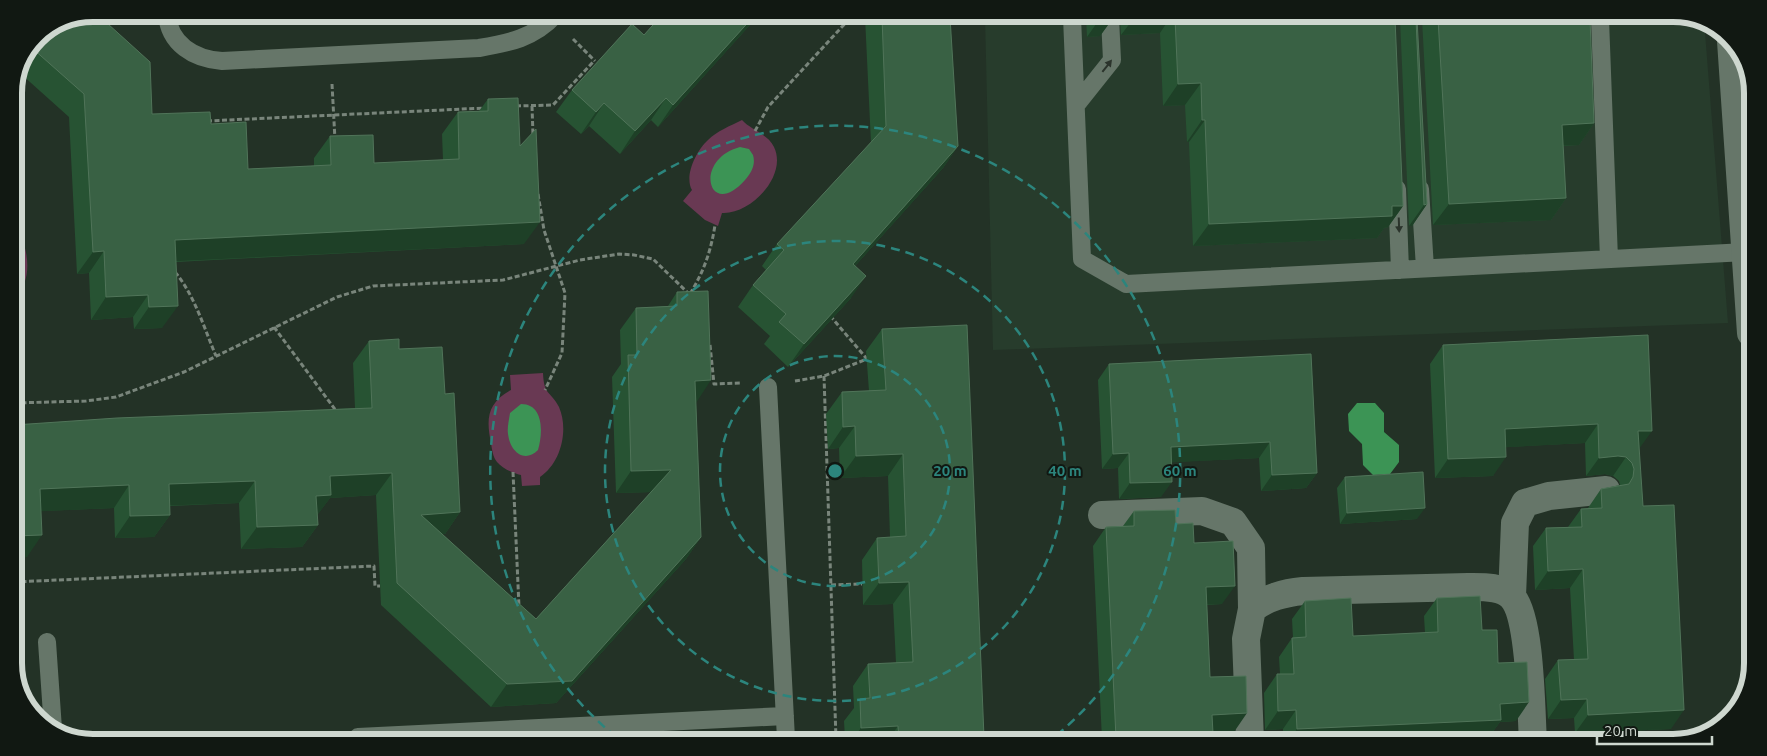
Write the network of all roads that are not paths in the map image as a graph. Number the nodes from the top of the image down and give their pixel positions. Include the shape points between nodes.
1 (168, 22) edge
2 (548, 22) edge
3 (1072, 22) edge
4 (1110, 22) edge
5 (1600, 22) edge
6 (1733, 54) edge
7 (1077, 104) junction
8 (1744, 153) edge
9 (1396, 174) edge
10 (1419, 176) edge
11 (1744, 252) edge
12 (1609, 259) junction
13 (1425, 268) junction
14 (1400, 270) junction
15 (768, 387) dead end
16 (1606, 490) edge
17 (1102, 515) dead end
18 (1512, 596) junction
19 (1252, 609) junction
20 (47, 642) dead end
21 (785, 716) junction
22 (52, 721) edge
23 (419, 734) edge
24 (786, 734) edge
25 (1250, 734) edge
26 (1532, 734) edge

1 - 2 lane via 175,38 189,52 204,60 222,61 479,48 529,37
3 - 7 lane
7 -> 4 lane via 1112,60
5 - 12 lane
6 - 8 street
7 - 14 lane via 1082,259 1126,284
9 -> 14 lane
10 - 13 lane
11 - 12 lane
12 - 13 lane
13 - 14 lane
15 - 21 lane
16 - 18 street via 1549,496 1525,503 1515,523
17 - 19 street via 1202,511 1234,522 1251,548
18 - 19 street via 1492,587 1303,590 1263,600
18 - 26 street via 1522,617
19 - 25 street via 1246,639
20 - 22 lane
21 - 23 lane
21 - 24 lane

